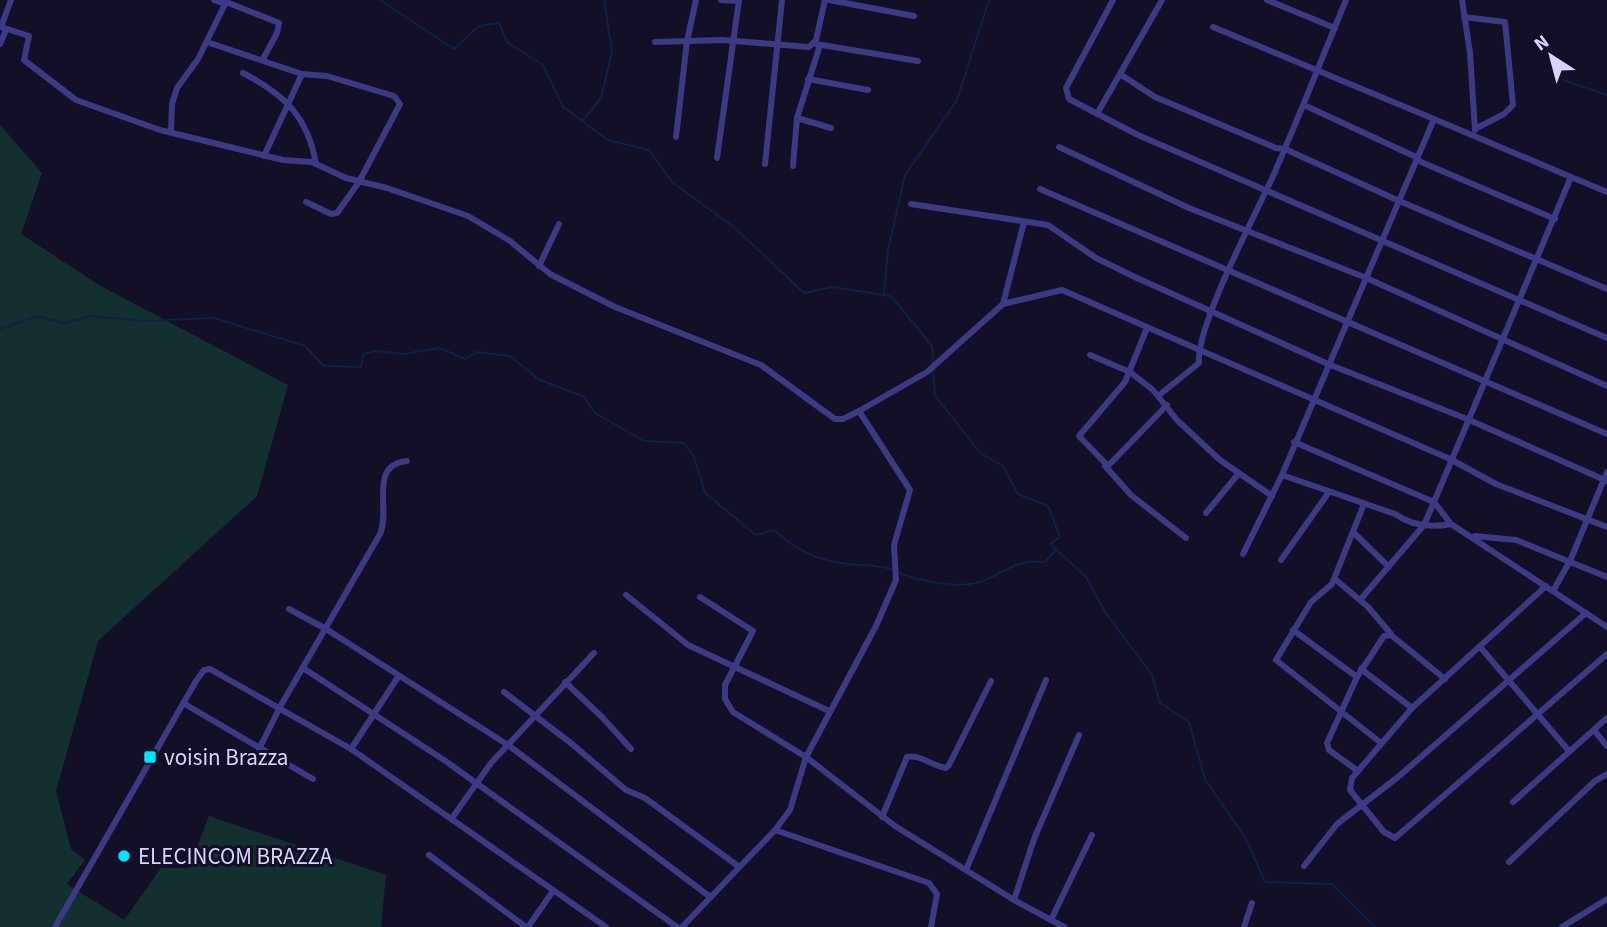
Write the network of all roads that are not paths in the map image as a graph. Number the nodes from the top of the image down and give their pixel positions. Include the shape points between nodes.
1 (11, 0) edge
2 (215, 0) edge
3 (696, 0) edge
4 (721, 0) edge
5 (782, 0) edge
6 (827, 0) edge
7 (1113, 0) edge
8 (1161, 0) edge
9 (1267, 0) edge
10 (1345, 0) edge
11 (1462, 0) edge
12 (739, 1) edge
13 (226, 2) edge
14 (914, 16) dead end
15 (1464, 17) junction
16 (1213, 27) dead end
17 (1335, 28) junction
18 (6, 30) junction
19 (687, 41) junction
20 (733, 41) junction
21 (207, 42) junction
22 (655, 42) dead end
23 (776, 43) junction
24 (0, 44) edge
25 (817, 44) junction
26 (263, 59) junction
27 (918, 61) dead end
28 (1318, 70) junction
29 (243, 74) dead end
30 (302, 74) junction
31 (1120, 74) junction
32 (808, 79) junction
33 (868, 89) dead end
34 (1304, 105) junction
35 (288, 106) junction
36 (1097, 114) junction
37 (797, 118) junction
38 (1434, 119) junction
39 (831, 128) dead end
40 (171, 132) junction
41 (1475, 132) junction
42 (676, 137) dead end
43 (1059, 147) dead end
44 (1284, 149) junction
45 (264, 156) junction
46 (1416, 157) junction
47 (717, 158) dead end
48 (316, 164) junction
49 (765, 164) dead end
50 (793, 166) dead end
51 (1571, 177) junction
52 (359, 182) junction
53 (1040, 189) dead end
54 (1266, 191) junction
55 (1607, 192) edge
56 (1397, 200) junction
57 (306, 202) dead end
58 (911, 204) dead end
59 (1555, 219) junction
60 (1024, 222) junction
61 (559, 224) dead end
62 (1248, 231) junction
63 (1380, 240) junction
64 (1539, 259) junction
65 (539, 266) junction
66 (1230, 269) junction
67 (1364, 277) junction
68 (1607, 289) edge
69 (1519, 298) junction
70 (1003, 304) junction
71 (1213, 312) junction
72 (1347, 320) junction
73 (1147, 328) junction
74 (1607, 338) edge
75 (1500, 339) junction
76 (1198, 352) junction
77 (1090, 355) dead end
78 (1328, 364) junction
79 (1130, 372) junction
80 (1483, 381) junction
81 (1607, 386) edge
82 (1158, 396) junction
83 (1311, 401) junction
84 (1167, 405) junction
85 (859, 411) junction
86 (1467, 419) junction
87 (1607, 434) edge
88 (1294, 442) junction
89 (1450, 460) junction
90 (407, 461) dead end
91 (1105, 466) junction
92 (1607, 472) edge
93 (1239, 473) junction
94 (1282, 475) junction
95 (1605, 480) edge
96 (1329, 492) junction
97 (1272, 496) junction
98 (1434, 502) junction
99 (1364, 504) junction
100 (1206, 513) dead end
101 (1588, 519) junction
102 (1451, 524) junction
103 (1423, 525) junction
104 (1607, 527) edge
105 (1353, 532) junction
106 (1473, 536) junction
107 (1186, 538) dead end
108 (1508, 540) junction
109 (1242, 554) dead end
110 (1501, 555) junction
111 (1281, 560) dead end
112 (1570, 561) junction
113 (1389, 567) junction
114 (1607, 577) edge
115 (1335, 579) junction
116 (1546, 586) junction
117 (1553, 591) junction
118 (626, 595) dead end
119 (700, 597) dead end
120 (1360, 600) junction
121 (289, 609) dead end
122 (1586, 613) junction
123 (1607, 627) edge
124 (326, 629) junction
125 (1293, 630) junction
126 (1391, 635) junction
127 (1481, 648) junction
128 (594, 653) dead end
129 (1607, 654) edge
130 (732, 667) junction
131 (303, 668) junction
132 (1361, 669) junction
133 (398, 677) junction
134 (1357, 677) junction
135 (1446, 679) junction
136 (1046, 680) dead end
137 (991, 681) dead end
138 (1509, 681) junction
139 (565, 682) junction
140 (504, 692) dead end
141 (183, 703) junction
142 (280, 707) junction
143 (1412, 708) junction
144 (829, 711) junction
145 (1341, 713) junction
146 (374, 714) junction
147 (1536, 715) junction
148 (535, 716) junction
149 (1607, 719) edge
150 (1594, 730) junction
151 (1079, 735) dead end
152 (1381, 743) junction
153 (508, 745) junction
154 (1607, 746) edge
155 (259, 748) junction
156 (351, 749) junction
157 (631, 749) dead end
158 (1569, 751) junction
159 (806, 757) junction
160 (1358, 771) junction
161 (1607, 774) edge
162 (313, 779) dead end
163 (477, 783) junction
164 (1513, 802) dead end
165 (1363, 806) junction
166 (882, 817) junction
167 (452, 818) junction
168 (775, 830) junction
169 (1093, 835) dead end
170 (429, 855) dead end
171 (1509, 862) dead end
172 (738, 866) junction
173 (1304, 866) dead end
174 (966, 870) junction
175 (553, 891) junction
176 (709, 896) junction
177 (1607, 899) edge
178 (1014, 900) junction
179 (1252, 903) dead end
180 (1051, 920) junction
181 (55, 927) edge
182 (527, 927) edge
183 (606, 927) edge
184 (679, 927) edge
185 (931, 927) edge
186 (1064, 927) edge
187 (1244, 927) edge
188 (1562, 927) edge

1 - 18 street via 1,26
2 - 13 street
3 - 19 street
4 - 12 street
5 - 23 street
6 - 14 street
6 - 25 street
7 - 36 street via 1066,88 1069,99
8 - 31 street
9 - 17 street
10 - 17 street
11 - 15 street
12 - 20 street
13 - 21 street
13 - 26 street via 279,23
15 - 41 street
15 - 41 street via 1505,22 1513,104
16 - 28 street
17 - 28 street
18 - 24 street
18 - 40 street via 29,36 24,60 76,100
19 - 20 street
19 - 22 street
19 - 42 street
20 - 23 street
20 - 47 street
21 - 26 street
21 - 40 street via 173,100
23 - 25 street
23 - 49 street
25 - 27 street
25 - 32 street
26 - 30 street
28 - 34 street
28 - 38 street
29 - 35 street via 274,90
30 - 35 street
30 - 52 street via 327,76 399,99
31 - 36 street
31 - 44 street via 1155,97
32 - 33 street
32 - 37 street
34 - 44 street
34 - 46 street
35 - 45 street
35 - 48 street via 309,132
36 - 54 street
37 - 39 street
37 - 50 street
38 - 41 street
38 - 46 street
40 - 45 street
41 - 51 street
43 - 62 street
44 - 54 street
44 - 56 street
45 - 48 street
46 - 56 street
46 - 59 street
48 - 52 street
51 - 55 street
51 - 59 street
52 - 57 street via 334,215
52 - 65 street via 468,216 510,241
53 - 66 street
54 - 62 street
54 - 63 street
56 - 63 street
56 - 64 street
58 - 60 street
59 - 64 street
60 - 70 street
60 - 71 street via 1057,229 1096,258
61 - 65 street
62 - 66 street
62 - 67 street
63 - 67 street
63 - 69 street
64 - 68 street
64 - 69 street
65 - 85 street via 615,307 761,365 835,419
66 - 71 street
66 - 72 street
67 - 72 street
67 - 75 street
69 - 74 street
69 - 75 street
70 - 73 street via 1062,290
70 - 85 street via 927,372
71 - 76 street
71 - 78 street
72 - 78 street
72 - 80 street
73 - 76 street
73 - 79 street
75 - 80 street
75 - 81 street
76 - 82 street via 1199,363
76 - 83 street
77 - 79 street
78 - 83 street
78 - 86 street
79 - 82 street
79 - 91 street via 1079,436
80 - 86 street
80 - 87 street
82 - 84 street
83 - 88 street
83 - 89 street
84 - 91 street
84 - 93 street via 1208,450
85 - 144 street via 910,496 894,545 896,580
86 - 89 street
86 - 95 street
88 - 94 street
88 - 98 street
89 - 98 street
89 - 101 street via 1496,484
90 - 124 street via 394,463 385,474 383,527
91 - 107 street via 1131,495
92 - 95 street
93 - 97 street
93 - 100 street
94 - 96 street
94 - 97 street
95 - 101 street
96 - 99 street
96 - 111 street
97 - 109 street
98 - 102 street
98 - 103 street
99 - 103 street
99 - 105 street
101 - 104 street
101 - 112 street
102 - 103 street
102 - 106 street
103 - 113 street
105 - 113 street
105 - 115 street
106 - 108 street
106 - 110 street
108 - 110 street
108 - 112 street
110 - 116 street
112 - 114 street
112 - 117 street
113 - 120 street
115 - 120 street
115 - 125 street via 1311,602
116 - 117 street
116 - 127 street
117 - 122 street
118 - 130 street via 672,635
119 - 130 street via 753,631
120 - 126 street
121 - 124 street
122 - 123 street
122 - 138 street
124 - 131 street
124 - 133 street
125 - 134 street
125 - 145 street via 1277,656 1278,663
126 - 132 street via 1384,636
126 - 135 street
127 - 135 street
127 - 138 street
128 - 139 street
129 - 147 street
130 - 144 street
130 - 159 street via 723,692 733,712
131 - 142 street
131 - 146 street
132 - 134 street
132 - 143 street
133 - 146 street
133 - 153 street
134 - 145 street
135 - 143 street
136 - 174 street
137 - 166 street via 950,765 938,767 907,757
138 - 147 street
138 - 165 street
139 - 148 street
139 - 157 street
140 - 148 street
141 - 142 street via 200,674 211,668
141 - 155 street
141 - 181 street
142 - 155 street
142 - 156 street
143 - 152 street
144 - 159 street
145 - 152 street
145 - 160 street via 1326,746
146 - 156 street
146 - 163 street
147 - 158 street
147 - 165 street via 1393,839
148 - 153 street
148 - 172 street via 626,790 645,798
149 - 150 street
150 - 154 street
150 - 158 street
151 - 178 street via 1034,839
152 - 160 street
153 - 163 street
153 - 176 street
155 - 162 street
156 - 167 street
158 - 164 street
159 - 166 street
159 - 168 street via 790,810
160 - 165 street via 1349,786
161 - 171 street
163 - 167 street
163 - 184 street
165 - 173 street via 1337,824
166 - 174 street
167 - 175 street
168 - 172 street
168 - 185 street via 929,883 937,894
169 - 180 street
170 - 182 street
172 - 176 street
174 - 178 street
175 - 182 street
175 - 183 street
176 - 184 street
177 - 188 street
178 - 180 street
179 - 187 street
180 - 186 street

